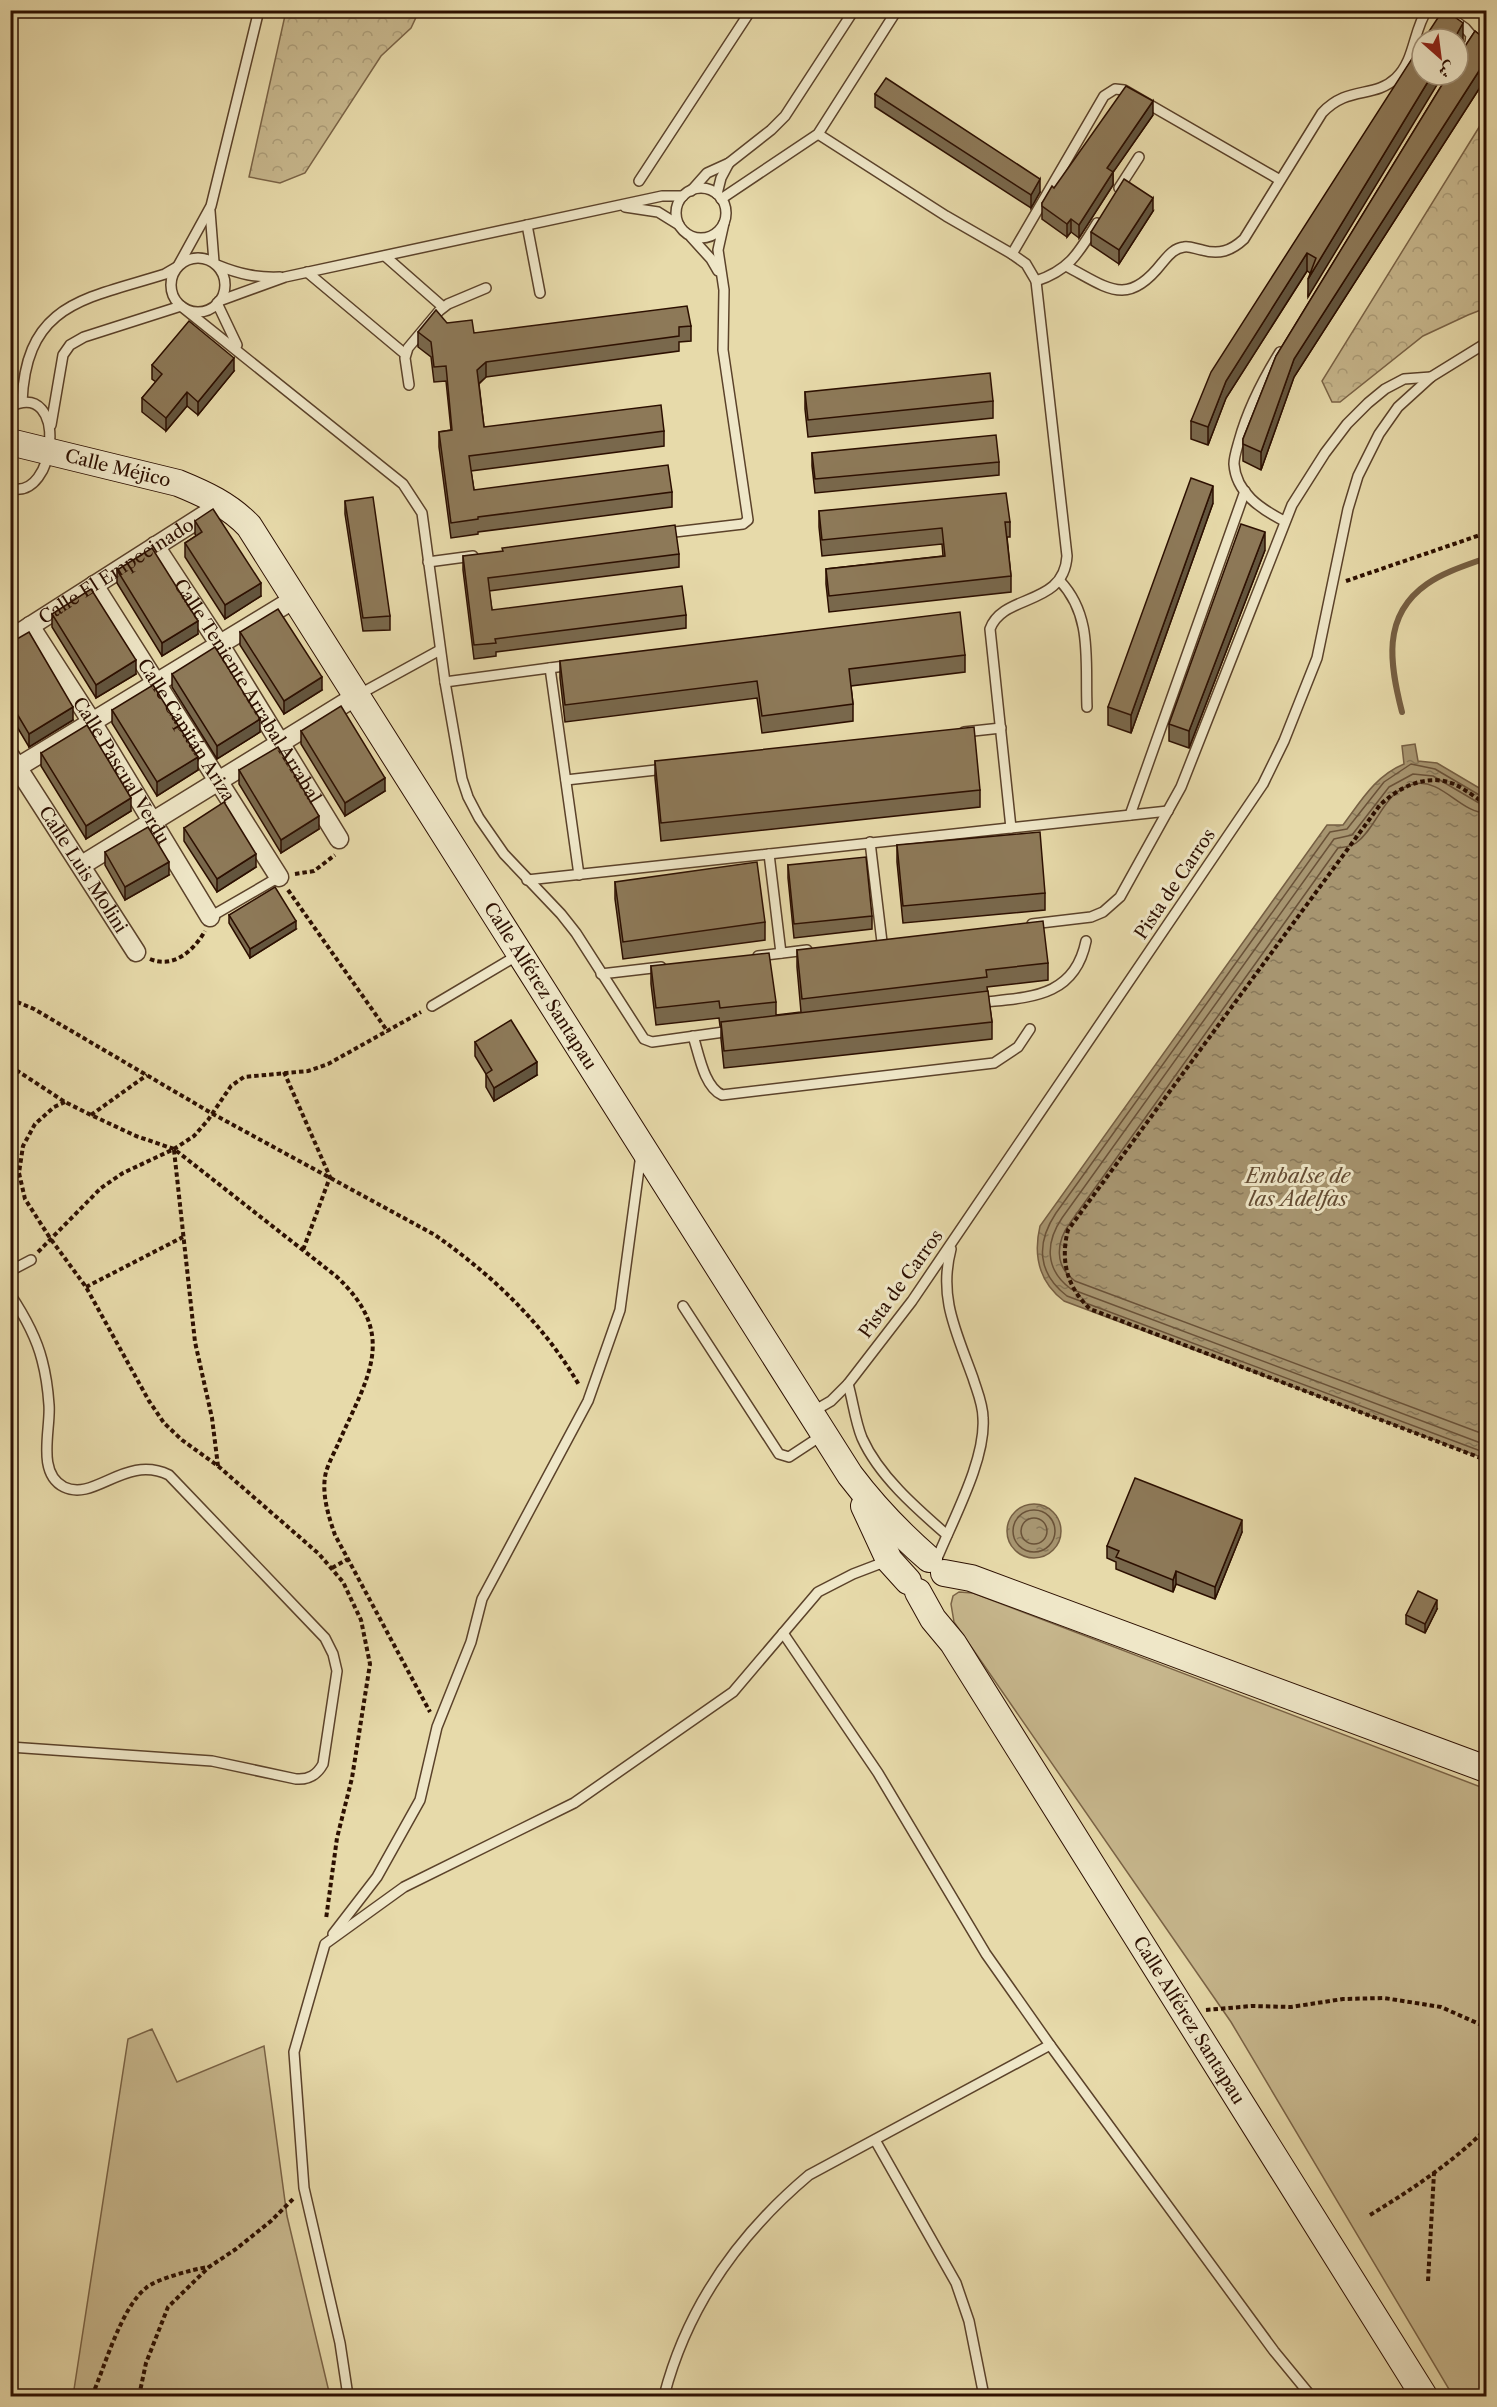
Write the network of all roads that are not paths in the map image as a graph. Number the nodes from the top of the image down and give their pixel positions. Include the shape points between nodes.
1 (259, 10) edge
2 (751, 10) edge
3 (854, 10) edge
4 (897, 10) edge
5 (1428, 10) edge
6 (1440, 10) edge
7 (1464, 27) edge
8 (818, 134) junction
9 (1139, 157) dead end
10 (729, 163) junction
11 (1280, 180) junction
12 (639, 181) dead end
13 (687, 193) junction
14 (1115, 194) edge
15 (719, 196) junction
16 (211, 206) junction
17 (616, 206) junction
18 (1103, 213) edge
19 (724, 223) junction
20 (527, 225) junction
21 (681, 227) junction
22 (1012, 254) junction
23 (385, 256) junction
24 (215, 264) junction
25 (178, 266) junction
26 (1066, 266) junction
27 (307, 272) junction
28 (285, 277) junction
29 (722, 277) junction
30 (1036, 281) junction
31 (486, 288) dead end
32 (540, 293) dead end
33 (218, 302) junction
34 (181, 306) junction
35 (444, 307) junction
36 (1486, 343) edge
37 (1285, 344) edge
38 (242, 352) junction
39 (405, 354) junction
40 (1431, 377) junction
41 (410, 385) dead end
42 (22, 402) junction
43 (10, 407) edge
44 (51, 425) junction
45 (10, 442) edge
46 (48, 451) junction
47 (10, 488) edge
48 (1245, 491) junction
49 (222, 503) junction
50 (1284, 521) junction
51 (651, 535) edge
52 (155, 546) junction
53 (487, 555) edge
54 (428, 562) junction
55 (1060, 581) junction
56 (94, 585) junction
57 (296, 598) junction
58 (30, 626) junction
59 (10, 639) edge
60 (220, 645) junction
61 (440, 650) junction
62 (585, 663) edge
63 (550, 668) junction
64 (156, 682) junction
65 (444, 682) junction
66 (358, 695) junction
67 (1087, 706) dead end
68 (92, 722) junction
69 (1001, 728) junction
70 (954, 734) edge
71 (280, 742) junction
72 (14, 762) edge
73 (672, 768) edge
74 (566, 780) junction
75 (218, 782) junction
76 (1168, 811) junction
77 (1130, 815) junction
78 (152, 822) junction
79 (1011, 828) junction
80 (339, 839) road end
81 (870, 842) junction
82 (769, 854) junction
83 (82, 866) junction
84 (579, 874) junction
85 (279, 877) joint
86 (527, 880) junction
87 (210, 917) joint
88 (1021, 926) edge
89 (893, 940) edge
90 (1086, 941) dead end
91 (882, 942) junction
92 (871, 943) edge
93 (814, 949) edge
94 (136, 952) road end
95 (780, 953) junction
96 (521, 954) junction
97 (747, 957) edge
98 (668, 966) edge
99 (601, 974) junction
100 (963, 1004) edge
101 (432, 1006) road end
102 (1030, 1029) dead end
103 (740, 1030) edge
104 (693, 1036) junction
105 (642, 1146) junction
106 (954, 1240) junction
107 (31, 1260) road end
108 (10, 1271) edge
109 (10, 1294) edge
110 (683, 1306) dead end
111 (848, 1384) junction
112 (810, 1413) junction
113 (824, 1434) junction
114 (850, 1476) junction
115 (947, 1535) junction
116 (889, 1560) junction
117 (929, 1576) junction
118 (783, 1633) junction
119 (10, 1747) edge
120 (1486, 1769) edge
121 (325, 1944) junction
122 (1050, 2045) junction
123 (875, 2140) junction
124 (348, 2397) edge
125 (664, 2397) edge
126 (984, 2397) edge
127 (1311, 2397) edge
128 (1424, 2397) edge

1 - 16 lane
2 - 12 lane
3 - 10 lane via 785,116
4 - 8 lane
5 - 11 lane via 1407,62 1396,78 1377,89 1346,95 1329,105
6 - 7 lane
8 - 15 lane
8 - 22 lane
9 - 14 lane
10 - 13 lane via 707,173
10 - 15 lane via 721,178
11 - 22 lane via 1124,90 1115,89 1104,96
11 - 26 lane via 1238,245 1223,252 1179,248 1137,288 1112,290
13 - 15 lane via 705,188
13 - 17 lane
13 - 21 lane via 678,204 676,215
15 - 19 lane via 726,215
16 - 24 lane
16 - 25 lane
17 - 20 lane
17 - 21 lane via 658,212
18 - 26 lane
19 - 21 lane via 715,234 702,238
19 - 29 lane via 718,250
20 - 23 lane
20 - 32 lane
21 - 29 lane
22 - 30 lane via 1026,264
23 - 27 lane
23 - 35 lane
24 - 25 lane via 195,258
24 - 28 lane via 239,274
24 - 33 lane via 225,287
25 - 34 lane via 171,283 175,300
25 - 42 lane via 165,274 83,299 48,322 23,376
26 - 30 lane
27 - 28 lane
27 - 39 lane
28 - 33 lane
29 - 51 lane via 723,350 748,520 743,524
30 - 55 lane via 1067,556
31 - 35 lane
33 - 34 lane via 200,312
33 - 38 lane via 227,329
34 - 38 lane
34 - 44 lane via 70,345 63,356
35 - 39 lane
36 - 40 lane, Pista de Carros
37 - 48 lane via 1244,422 1234,462
38 - 54 lane via 403,484 422,513
39 - 41 lane
40 - 50 lane via 1404,379 1368,403 1325,453
40 - 106 lane, Pista de Carros via 1398,407 1358,476 1317,658 1263,784
42 - 43 lane
42 - 44 lane via 41,408
44 - 46 lane
45 - 46 main road, Calle Méjico
46 - 47 lane via 37,482 18,491
46 - 49 main road, Calle Méjico via 178,483
48 - 50 lane via 1262,510
48 - 77 lane
49 - 52 street, Calle El Empecinado
49 - 57 main road, Calle Alférez Santapau via 257,535
50 - 76 lane via 1181,787
52 - 56 street, Calle El Empecinado
52 - 60 street, Calle Teniente Arrabal Arrabal
53 - 54 lane
54 - 61 lane
55 - 67 lane via 1076,602 1084,623
55 - 69 lane via 992,622 990,635
56 - 58 street, Calle El Empecinado
56 - 64 street, Calle Capitán Ariza
57 - 60 street
57 - 66 main road, Calle Alférez Santapau
58 - 59 street, Calle El Empecinado
58 - 68 street, Calle Pascual Verdu
60 - 64 street
60 - 71 street, Calle Teniente Arrabal Arrabal
61 - 65 lane
61 - 66 lane
62 - 63 lane
63 - 65 lane
63 - 74 lane
64 - 68 street
64 - 75 street, Calle Capitán Ariza
65 - 86 lane via 468,797 504,854
66 - 71 street
66 - 96 main road, Calle Alférez Santapau
68 - 72 street
68 - 78 street, Calle Pascual Verdu
69 - 70 lane
69 - 79 lane
71 - 75 street
71 - 80 street, Calle Teniente Arrabal Arrabal
72 - 83 street, Calle Luis Molini
73 - 74 lane
74 - 84 lane
75 - 78 street
75 - 85 street, Calle Capitán Ariza
76 - 77 lane
76 - 88 lane via 1112,905 1091,917
77 - 79 lane
78 - 83 street
78 - 87 street, Calle Pascual Verdu
79 - 81 lane
81 - 82 lane
81 - 91 lane
82 - 84 lane
82 - 95 lane
83 - 94 street, Calle Luis Molini
84 - 86 lane
85 - 87 lane
86 - 99 lane via 576,933
89 - 91 lane
90 - 100 lane via 1080,963 1057,988 1034,996
91 - 92 lane
93 - 95 lane
95 - 97 lane
96 - 101 lane
96 - 105 main road, Calle Alférez Santapau
98 - 99 lane
99 - 104 lane via 647,1041
102 - 104 lane via 1018,1047 994,1063 722,1095 714,1091 708,1080
103 - 104 lane
105 - 112 main road, Calle Alférez Santapau
105 - 121 lane via 620,1310 588,1401 482,1599 471,1642 437,1727 420,1800 377,1877
106 - 111 lane, Pista de Carros
106 - 115 lane via 946,1278 948,1308 980,1400 983,1433 974,1469
107 - 108 lane
109 - 119 lane via 25,1316 41,1358 50,1408 48,1465 57,1482 79,1489 136,1469 153,1469 169,1475 325,1638 337,1671 323,1764 308,1779 212,1761
110 - 113 lane via 779,1454 789,1457
111 - 112 lane, Pista de Carros via 831,1401
111 - 115 lane via 862,1437 875,1461 918,1510
112 - 113 main road, Calle Alférez Santapau
113 - 114 main road, Calle Alférez Santapau
114 - 116 main road, Calle Alférez Santapau
114 - 117 main road, Calle Alférez Santapau via 900,1534
115 - 117 lane
116 - 117 main road, Calle Alférez Santapau
116 - 118 lane via 818,1592
117 - 120 main road via 970,1578
117 - 128 main road, Calle Alférez Santapau via 933,1619 953,1643
118 - 121 lane via 733,1692 574,1803 404,1887
118 - 122 lane via 878,1773 986,1954
121 - 124 lane via 294,2052 304,2188 340,2343
122 - 123 lane
122 - 127 lane
123 - 125 lane via 809,2175 738,2246 718,2273 689,2327
123 - 126 lane via 956,2283 969,2322

